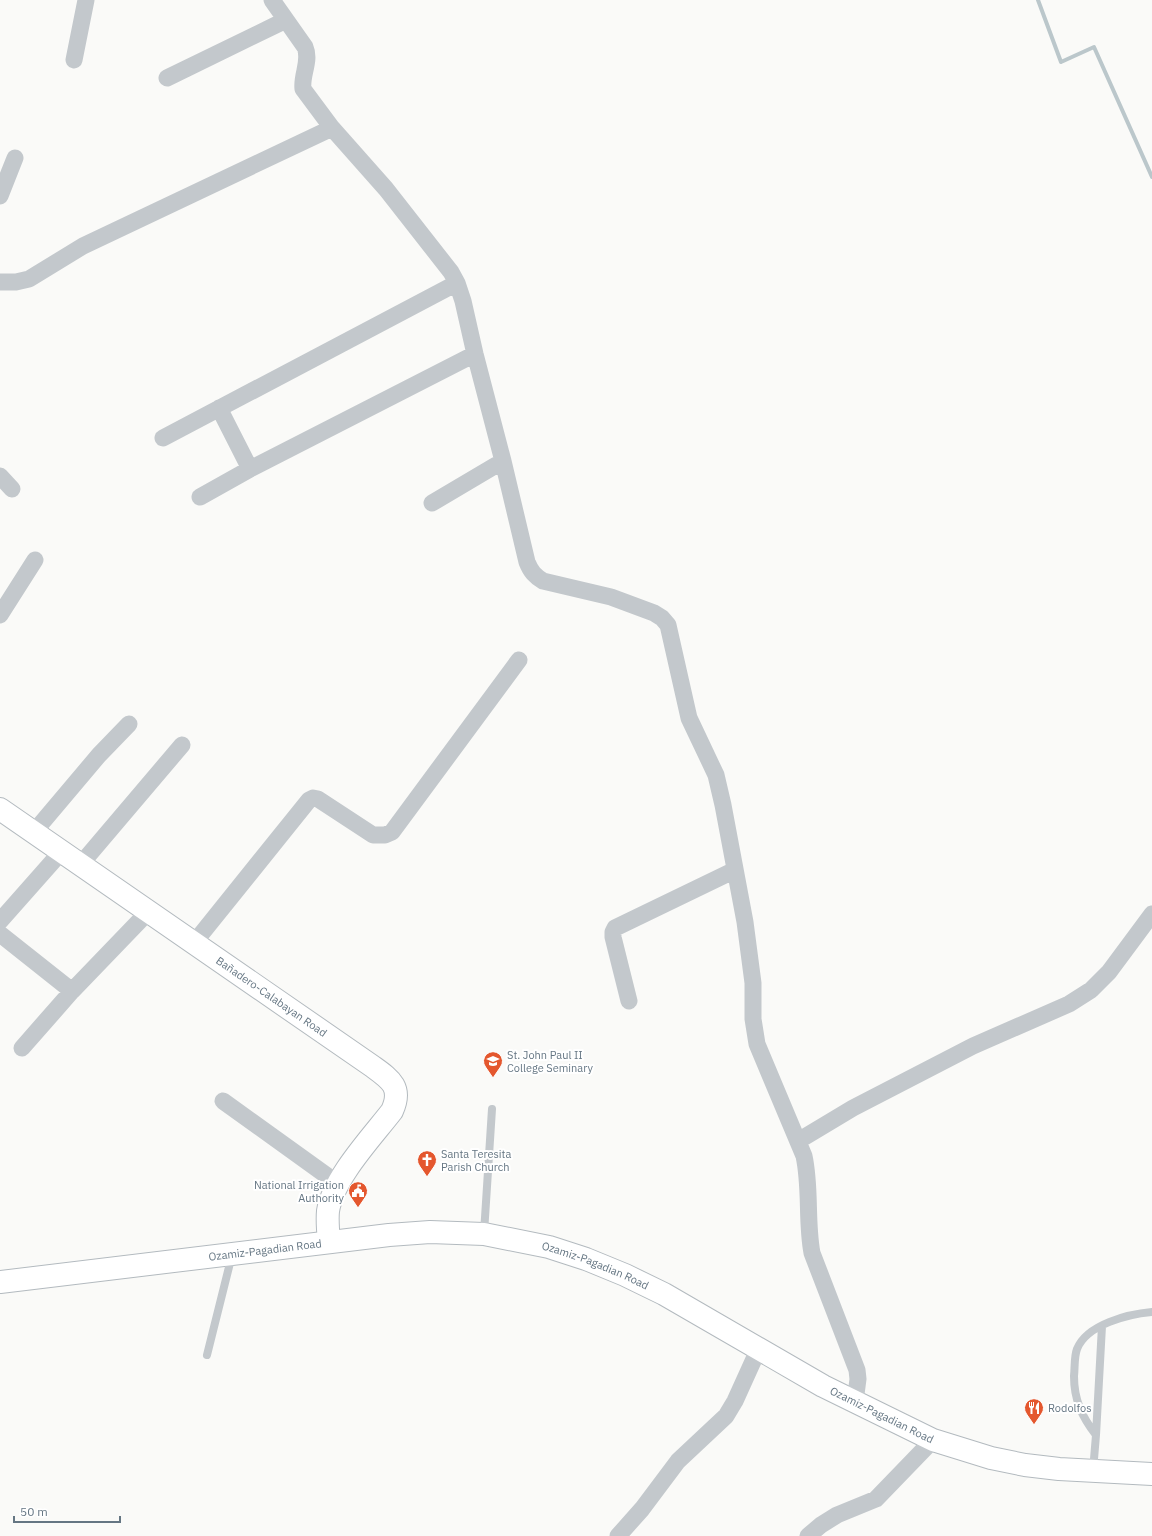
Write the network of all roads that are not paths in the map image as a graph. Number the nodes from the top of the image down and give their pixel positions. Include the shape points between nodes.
1 (86, 0) edge
2 (272, 0) edge
3 (286, 20) junction
4 (74, 60) dead end
5 (167, 78) dead end
6 (332, 128) junction
7 (15, 158) dead end
8 (0, 196) edge
9 (0, 282) edge
10 (457, 283) junction
11 (475, 354) junction
12 (219, 408) junction
13 (163, 438) dead end
14 (503, 461) junction
15 (250, 469) junction
16 (0, 476) edge
17 (12, 489) dead end
18 (200, 497) dead end
19 (432, 503) dead end
20 (35, 560) dead end
21 (0, 615) edge
22 (519, 660) dead end
23 (129, 724) dead end
24 (182, 745) dead end
25 (0, 809) edge
26 (34, 832) junction
27 (62, 850) junction
28 (81, 864) junction
29 (735, 870) junction
30 (149, 911) junction
31 (1152, 914) edge
32 (0, 921) edge
33 (0, 934) edge
34 (194, 943) junction
35 (72, 992) junction
36 (629, 1001) dead end
37 (22, 1048) dead end
38 (223, 1101) dead end
39 (492, 1109) dead end
40 (798, 1141) junction
41 (337, 1183) junction
42 (484, 1234) junction
43 (329, 1242) junction
44 (233, 1253) junction
45 (0, 1282) edge
46 (1152, 1312) edge
47 (1102, 1326) junction
48 (759, 1348) junction
49 (207, 1355) dead end
50 (855, 1402) junction
51 (1096, 1435) junction
52 (933, 1440) junction
53 (1093, 1471) junction
54 (1152, 1474) edge
55 (618, 1536) edge
56 (808, 1536) edge

1 - 4 street
2 - 3 street
3 - 5 street
3 - 6 street via 307,51 303,89
6 - 9 street via 83,246 29,279
6 - 10 street via 386,190
7 - 8 street
10 - 11 street
10 - 12 street
11 - 14 street
11 - 15 street
12 - 13 street
12 - 15 street
14 - 19 street
14 - 29 street via 527,562 535,576 543,581 611,597 654,613 668,625 689,718 716,775
15 - 18 street
16 - 17 street
20 - 21 street
22 - 34 street via 392,832 373,835 318,799 309,800
23 - 26 street
24 - 28 street
25 - 26 main road, Bañadero-Calabayan Road
26 - 27 main road, Bañadero-Calabayan Road
27 - 28 main road, Bañadero-Calabayan Road
27 - 32 street
28 - 30 main road, Bañadero-Calabayan Road
29 - 36 street via 615,928 612,937
29 - 40 street via 753,983 756,1044
30 - 34 main road, Bañadero-Calabayan Road
30 - 35 street
31 - 40 street via 1109,972 1091,990 1069,1004 973,1046 853,1108
33 - 35 street
34 - 41 main road, Bañadero-Calabayan Road via 387,1076 394,1085 397,1094 392,1111
35 - 37 street
38 - 41 street
39 - 42 lane
40 - 50 street via 808,1173 809,1236 812,1253 857,1370
41 - 43 main road, Bañadero-Calabayan Road via 328,1210
42 - 43 main road, Ozamiz-Pagadian Road via 430,1232
42 - 48 main road, Ozamiz-Pagadian Road via 549,1247 625,1275
43 - 44 main road, Ozamiz-Pagadian Road
44 - 45 main road, Ozamiz-Pagadian Road
44 - 49 lane
46 - 47 lane via 1122,1317
47 - 51 lane
47 - 51 lane via 1080,1342 1075,1358 1076,1397 1083,1418
48 - 50 main road, Ozamiz-Pagadian Road
48 - 55 street via 726,1416 678,1461
50 - 52 main road, Ozamiz-Pagadian Road
51 - 53 lane
52 - 53 main road, Ozamiz-Pagadian Road via 990,1458 1025,1465
52 - 56 street via 876,1499 837,1515
53 - 54 main road, Ozamiz-Pagadian Road

